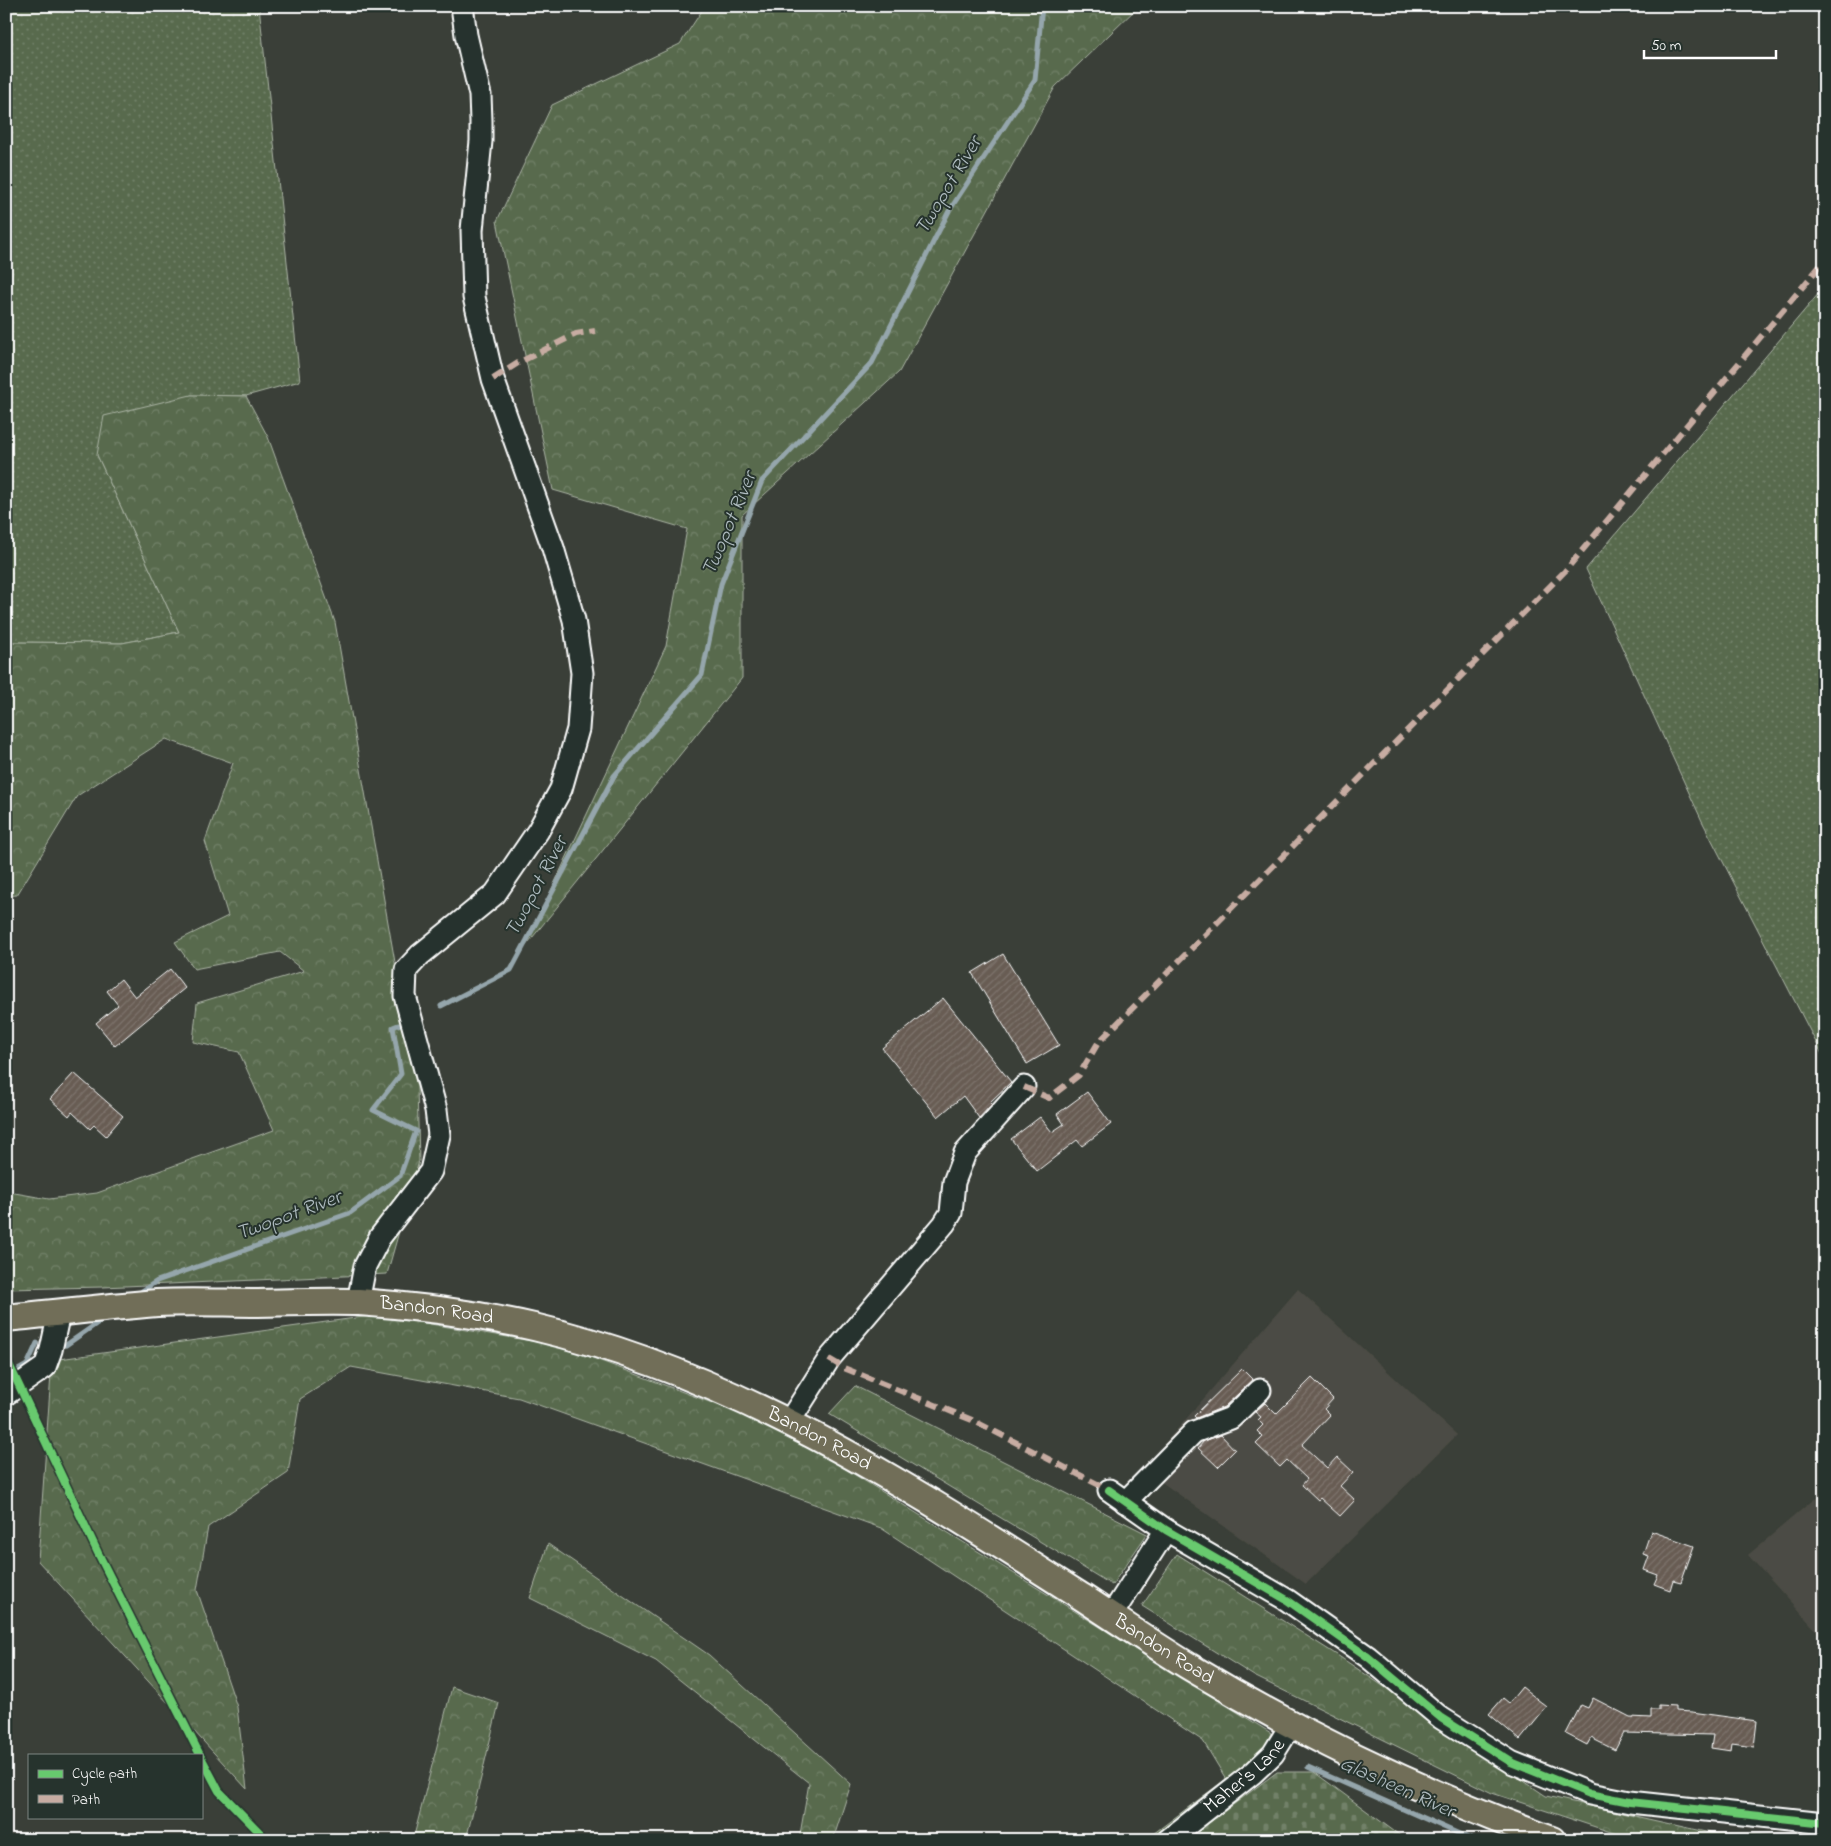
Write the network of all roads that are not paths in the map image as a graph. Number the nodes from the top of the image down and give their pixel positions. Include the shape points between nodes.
1 (462, 6) edge
2 (1024, 1087) dead end
3 (358, 1302) junction
4 (59, 1312) junction
5 (6, 1318) edge
6 (1260, 1390) dead end
7 (6, 1394) edge
8 (789, 1422) junction
9 (1166, 1530) junction
10 (1111, 1616) junction
11 (1291, 1725) junction
12 (1825, 1823) edge
13 (1168, 1840) edge
14 (1552, 1840) edge

1 - 3 street via 480,95 481,141 472,230 474,297 493,378 553,548 574,620 582,673 578,729 561,789 538,831 495,894 406,970 405,996 436,1110 439,1135 431,1171 380,1237 365,1266
2 - 8 street via 965,1153 954,1182 951,1214 944,1224 829,1359
3 - 4 main road, Bandon Road via 161,1303
3 - 8 main road, Bandon Road via 464,1313 537,1328 608,1348 687,1376
4 - 5 main road, Bandon Road
4 - 7 street via 45,1367
6 - 9 street via 1231,1418 1194,1432 1117,1496
8 - 10 main road, Bandon Road via 849,1453 971,1526
9 - 10 street
9 - 12 street via 1287,1600 1368,1657 1441,1718 1511,1762 1590,1794 1630,1802
10 - 11 main road, Bandon Road
11 - 13 street, Maher's Lane via 1273,1754 1254,1773
11 - 14 main road, Bandon Road via 1409,1782

